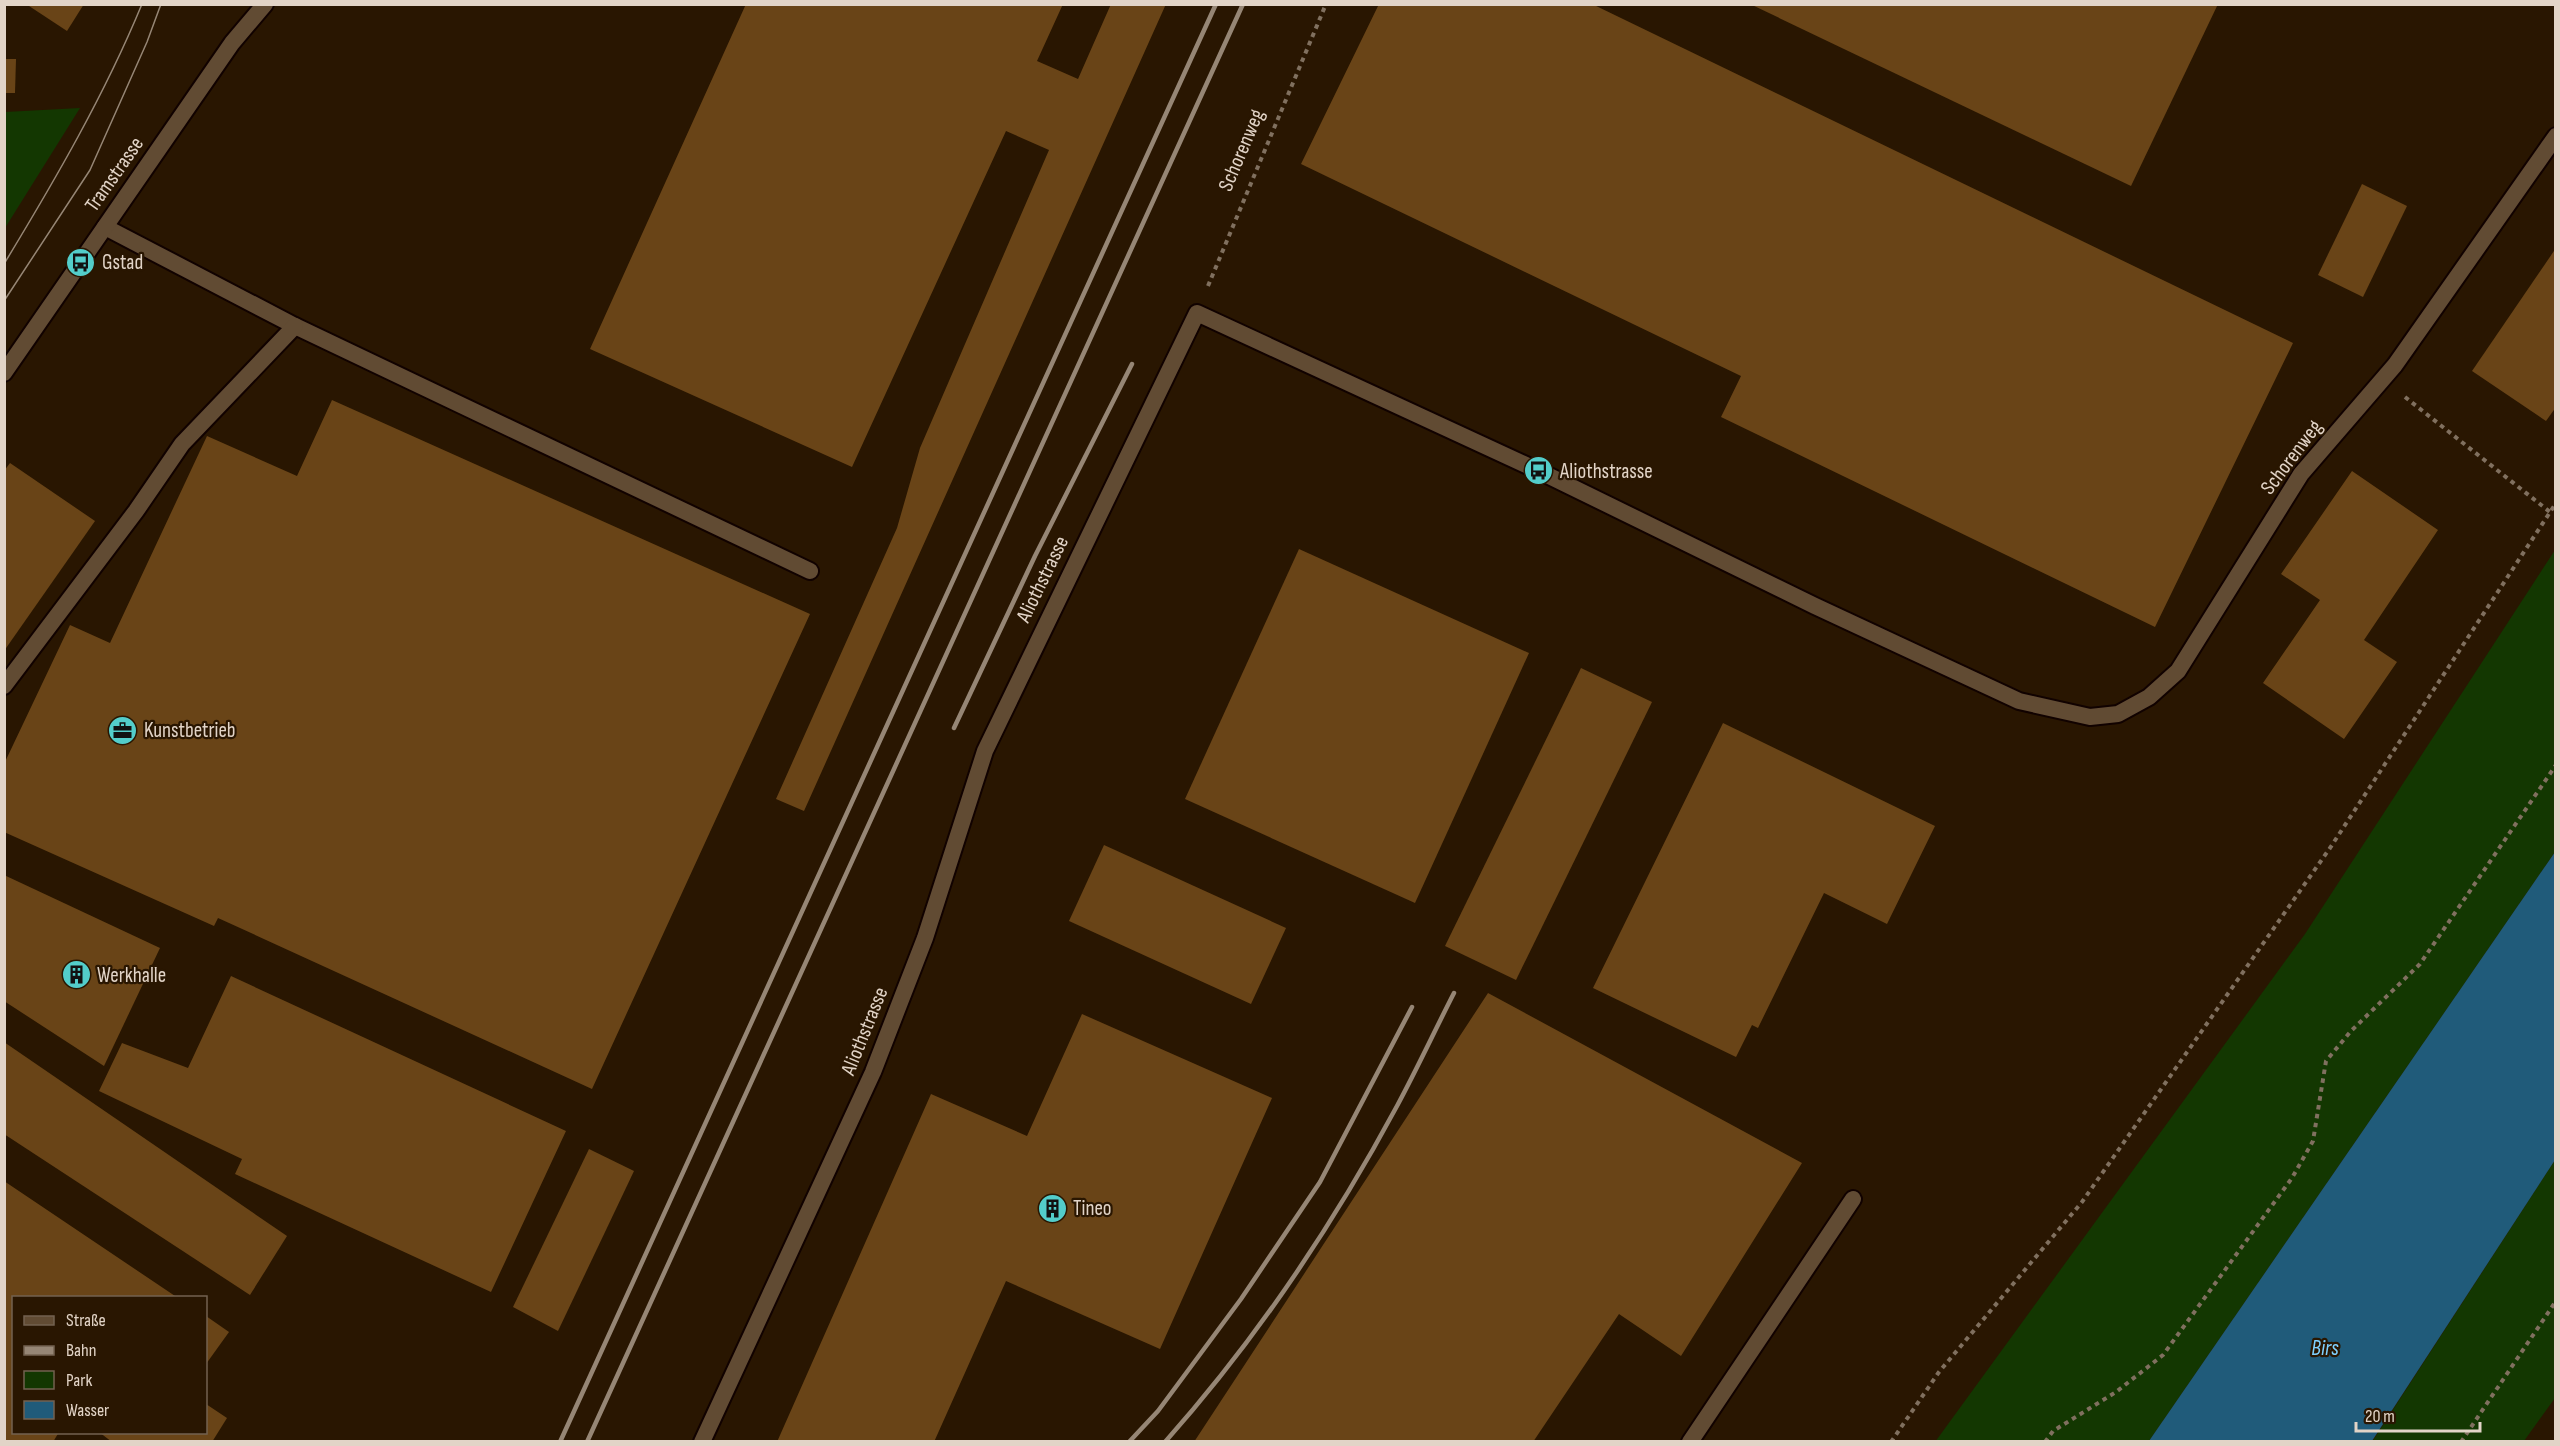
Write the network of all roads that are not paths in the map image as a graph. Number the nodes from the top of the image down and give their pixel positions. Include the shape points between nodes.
1 (265, 4) edge
2 (2556, 136) edge
3 (105, 227) junction
4 (1197, 313) joint
5 (295, 326) junction
6 (4, 373) edge
7 (810, 571) dead end
8 (4, 686) edge
9 (1853, 1199) dead end
10 (702, 1442) edge
11 (1690, 1442) edge

1 - 3 street, Tramstrasse via 232,43
2 - 4 street, Schorenweg via 2383,379 2301,474 2178,671 2149,698 2118,714 2090,717 2019,701 1539,471
3 - 5 street
3 - 6 street, Tramstrasse
4 - 10 street, Aliothstrasse via 985,751 925,938 873,1072
5 - 7 street
5 - 8 street via 182,444
9 - 11 street

